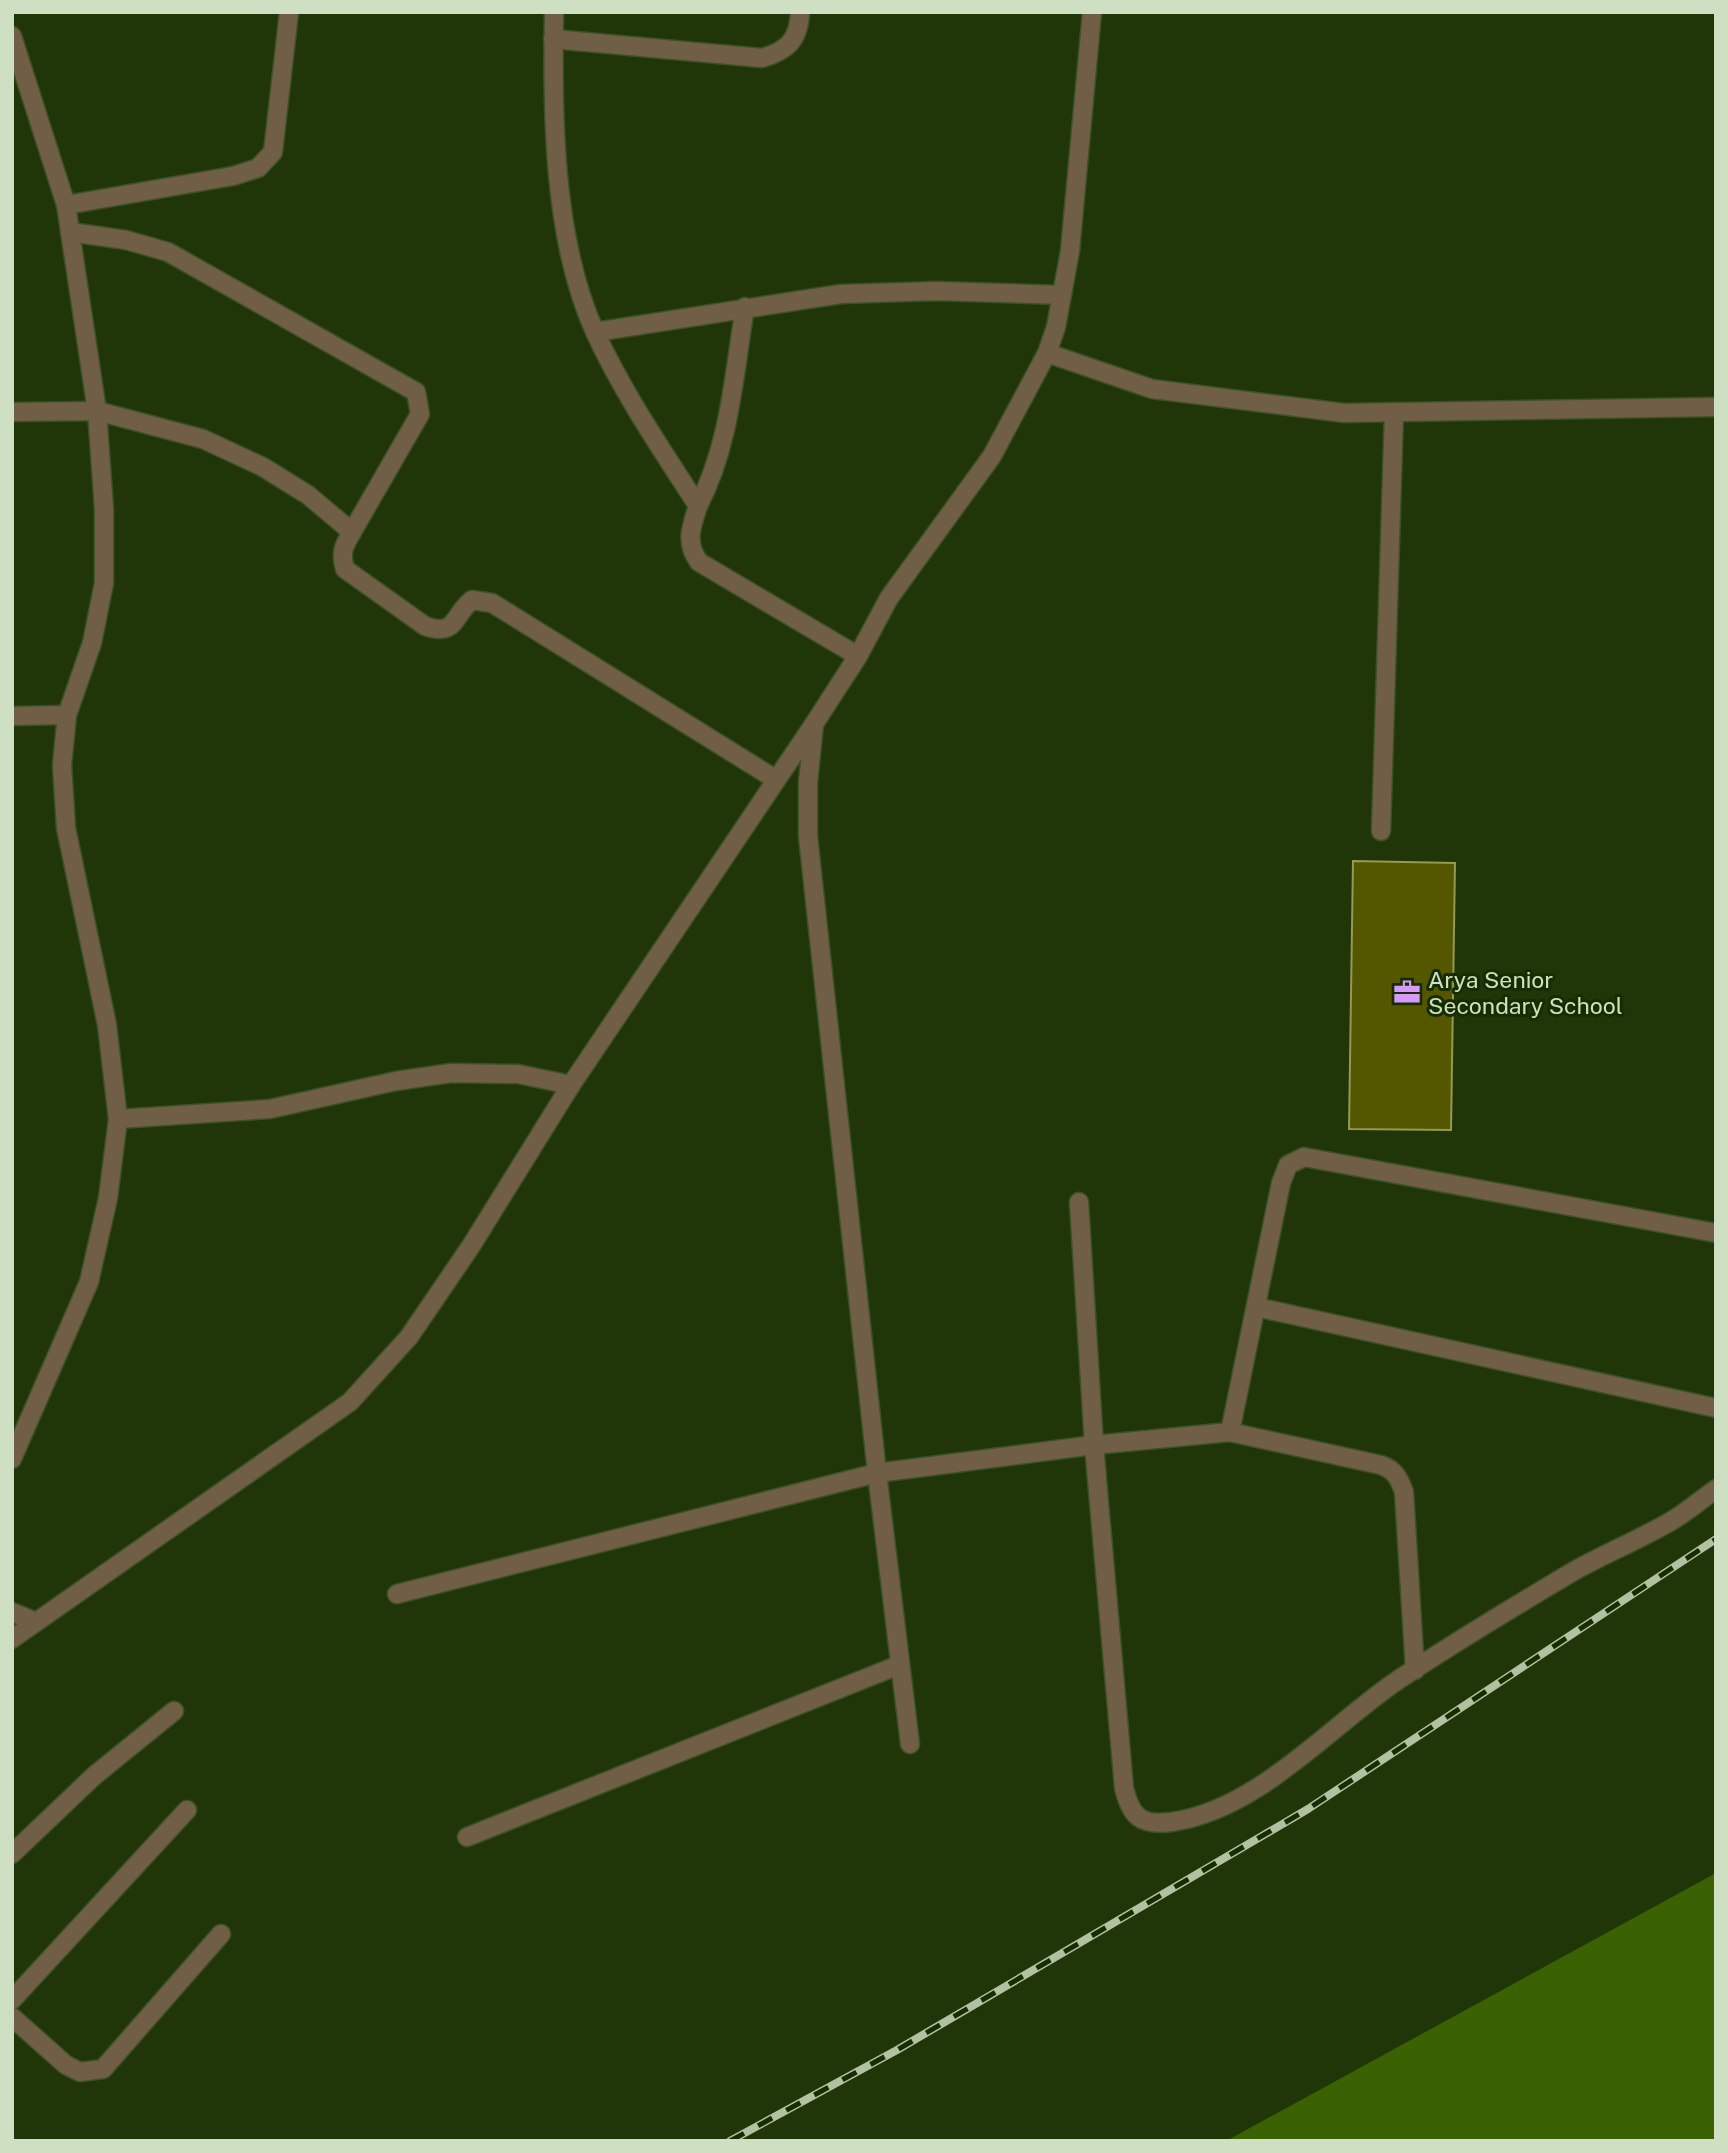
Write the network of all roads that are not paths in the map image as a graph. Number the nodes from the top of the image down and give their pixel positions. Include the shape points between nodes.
1 (289, 12) edge
2 (554, 12) edge
3 (800, 12) edge
4 (1092, 12) edge
5 (12, 36) edge
6 (553, 39) junction
7 (66, 205) junction
8 (70, 232) junction
9 (1062, 295) junction
10 (745, 307) junction
11 (595, 332) junction
12 (1047, 353) junction
13 (1716, 407) edge
14 (97, 411) junction
15 (12, 412) edge
16 (1394, 412) junction
17 (698, 506) junction
18 (352, 532) junction
19 (858, 656) junction
20 (68, 715) junction
21 (12, 716) edge
22 (814, 724) junction
23 (775, 779) junction
24 (1381, 831) dead end
25 (571, 1085) junction
26 (118, 1119) junction
27 (1079, 1202) dead end
28 (1716, 1233) edge
29 (1256, 1307) junction
30 (1716, 1408) edge
31 (1230, 1432) junction
32 (1094, 1445) junction
33 (12, 1459) edge
34 (877, 1473) junction
35 (1716, 1489) edge
36 (397, 1594) dead end
37 (12, 1612) edge
38 (36, 1622) junction
39 (12, 1639) edge
40 (899, 1665) junction
41 (1415, 1670) junction
42 (174, 1711) dead end
43 (910, 1744) dead end
44 (187, 1810) dead end
45 (467, 1837) dead end
46 (12, 1854) edge
47 (221, 1934) dead end
48 (12, 2000) edge
49 (12, 2017) edge

1 - 7 street via 273,152 258,168
2 - 6 street
3 - 6 street via 795,38 783,52 762,58
4 - 9 street
5 - 7 street
6 - 11 street via 555,130 564,215 579,290
7 - 8 street
8 - 14 street
8 - 18 street via 168,252 416,392 420,414
9 - 10 street via 841,294
9 - 12 street
10 - 11 street
10 - 17 street via 722,445
11 - 17 street
12 - 16 street via 1152,389 1344,413
12 - 19 street via 992,456 888,598
13 - 16 street
14 - 15 street
14 - 18 street via 203,439 263,467 309,495
14 - 20 street via 104,583 92,643
16 - 24 street
17 - 19 street via 690,541 699,562
18 - 23 street via 344,546 345,569 425,626 449,629 472,600 492,603
19 - 22 street
20 - 21 street
20 - 26 street via 62,765 66,828 107,1025
22 - 23 street
22 - 34 street via 808,836
23 - 25 street
25 - 26 street via 518,1074 451,1073 270,1109
25 - 38 street via 471,1247 416,1326 350,1402
26 - 33 street via 108,1198 89,1282
27 - 32 street
28 - 29 street via 1304,1157 1288,1165 1280,1183
29 - 30 street
29 - 31 street
31 - 32 street
31 - 41 street via 1391,1468 1404,1492
32 - 34 street
32 - 41 street via 1124,1787 1129,1808 1140,1819 1174,1822 1205,1813 1272,1779
34 - 36 street
34 - 40 street
35 - 41 street via 1674,1520 1575,1571
37 - 38 street
38 - 39 street
40 - 43 street
40 - 45 street
42 - 46 street via 94,1776
44 - 48 street
47 - 49 street via 103,2069 80,2072 66,2065

